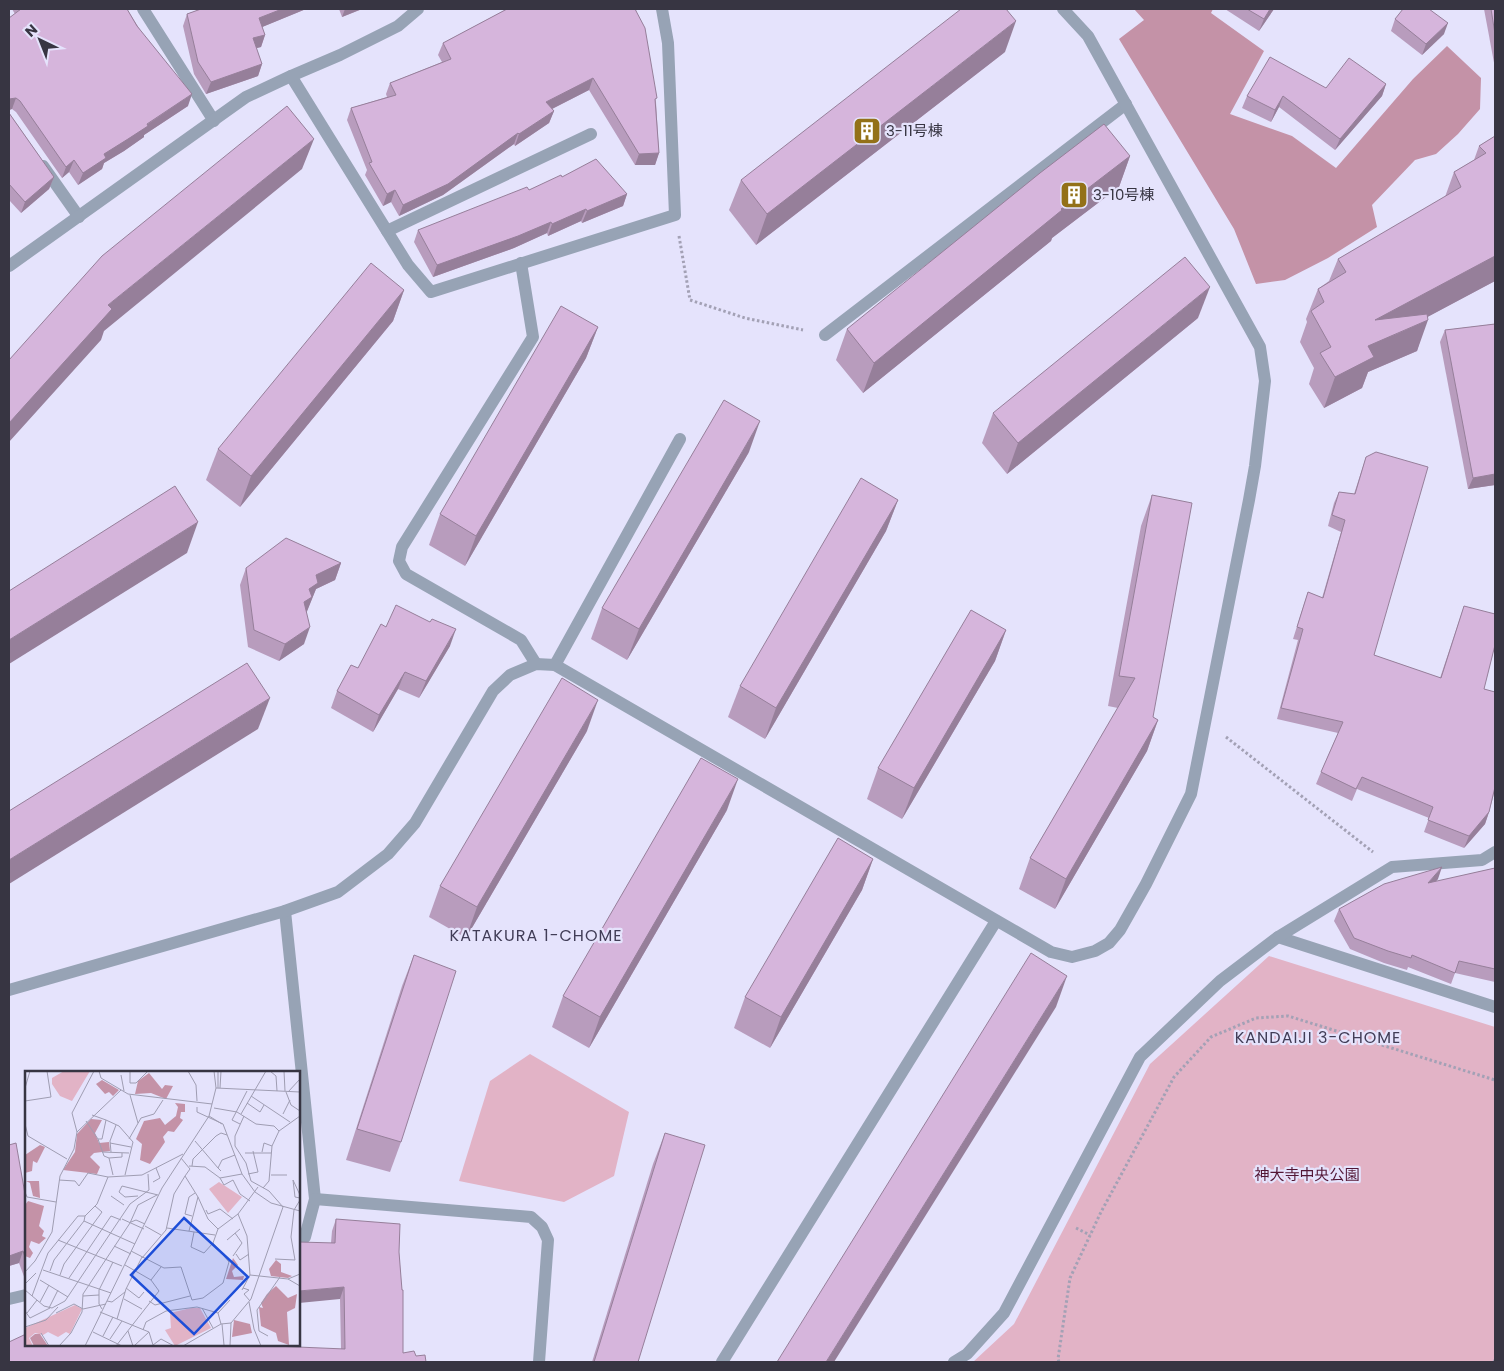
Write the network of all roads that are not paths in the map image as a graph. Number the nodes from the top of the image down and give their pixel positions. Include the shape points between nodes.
1 (144, 9) edge
2 (418, 9) edge
3 (662, 9) edge
4 (1063, 9) edge
5 (291, 76) junction
6 (1126, 104) junction
7 (214, 121) junction
8 (591, 134) dead end
9 (36, 155) edge
10 (79, 217) junction
11 (387, 231) junction
12 (521, 263) junction
13 (9, 266) edge
14 (826, 334) road end
15 (680, 439) dead end
16 (536, 664) junction
17 (555, 665) junction
18 (1495, 852) edge
19 (285, 911) junction
20 (996, 921) junction
21 (1278, 937) junction
22 (9, 990) edge
23 (1495, 1007) edge
24 (315, 1199) junction
25 (300, 1238) edge
26 (25, 1295) edge
27 (9, 1299) edge
28 (538, 1362) edge
29 (722, 1362) edge
30 (954, 1362) edge

1 - 7 street
2 - 5 street via 398,26
3 - 12 street via 668,43 676,215
4 - 6 street via 1088,36
5 - 7 street via 246,97
5 - 11 street
6 - 14 street
6 - 20 street via 1260,347 1265,381 1255,466 1191,794 1120,930 1109,944 1072,957 1051,952
7 - 10 street
8 - 11 street
9 - 10 street
10 - 13 street
11 - 12 street via 408,265 431,292
12 - 16 street via 533,337 402,547 399,562 406,574 521,640
15 - 17 street
16 - 17 street
16 - 19 street via 510,676 493,691 415,823 388,854 338,892
17 - 20 street
18 - 21 street via 1482,860 1392,867
19 - 22 street
19 - 24 street
20 - 29 street
21 - 23 street
21 - 30 street via 1220,981 1140,1057 1004,1313 968,1354
24 - 25 street via 305,1237
24 - 28 street via 531,1217 542,1227 548,1240
26 - 27 street

